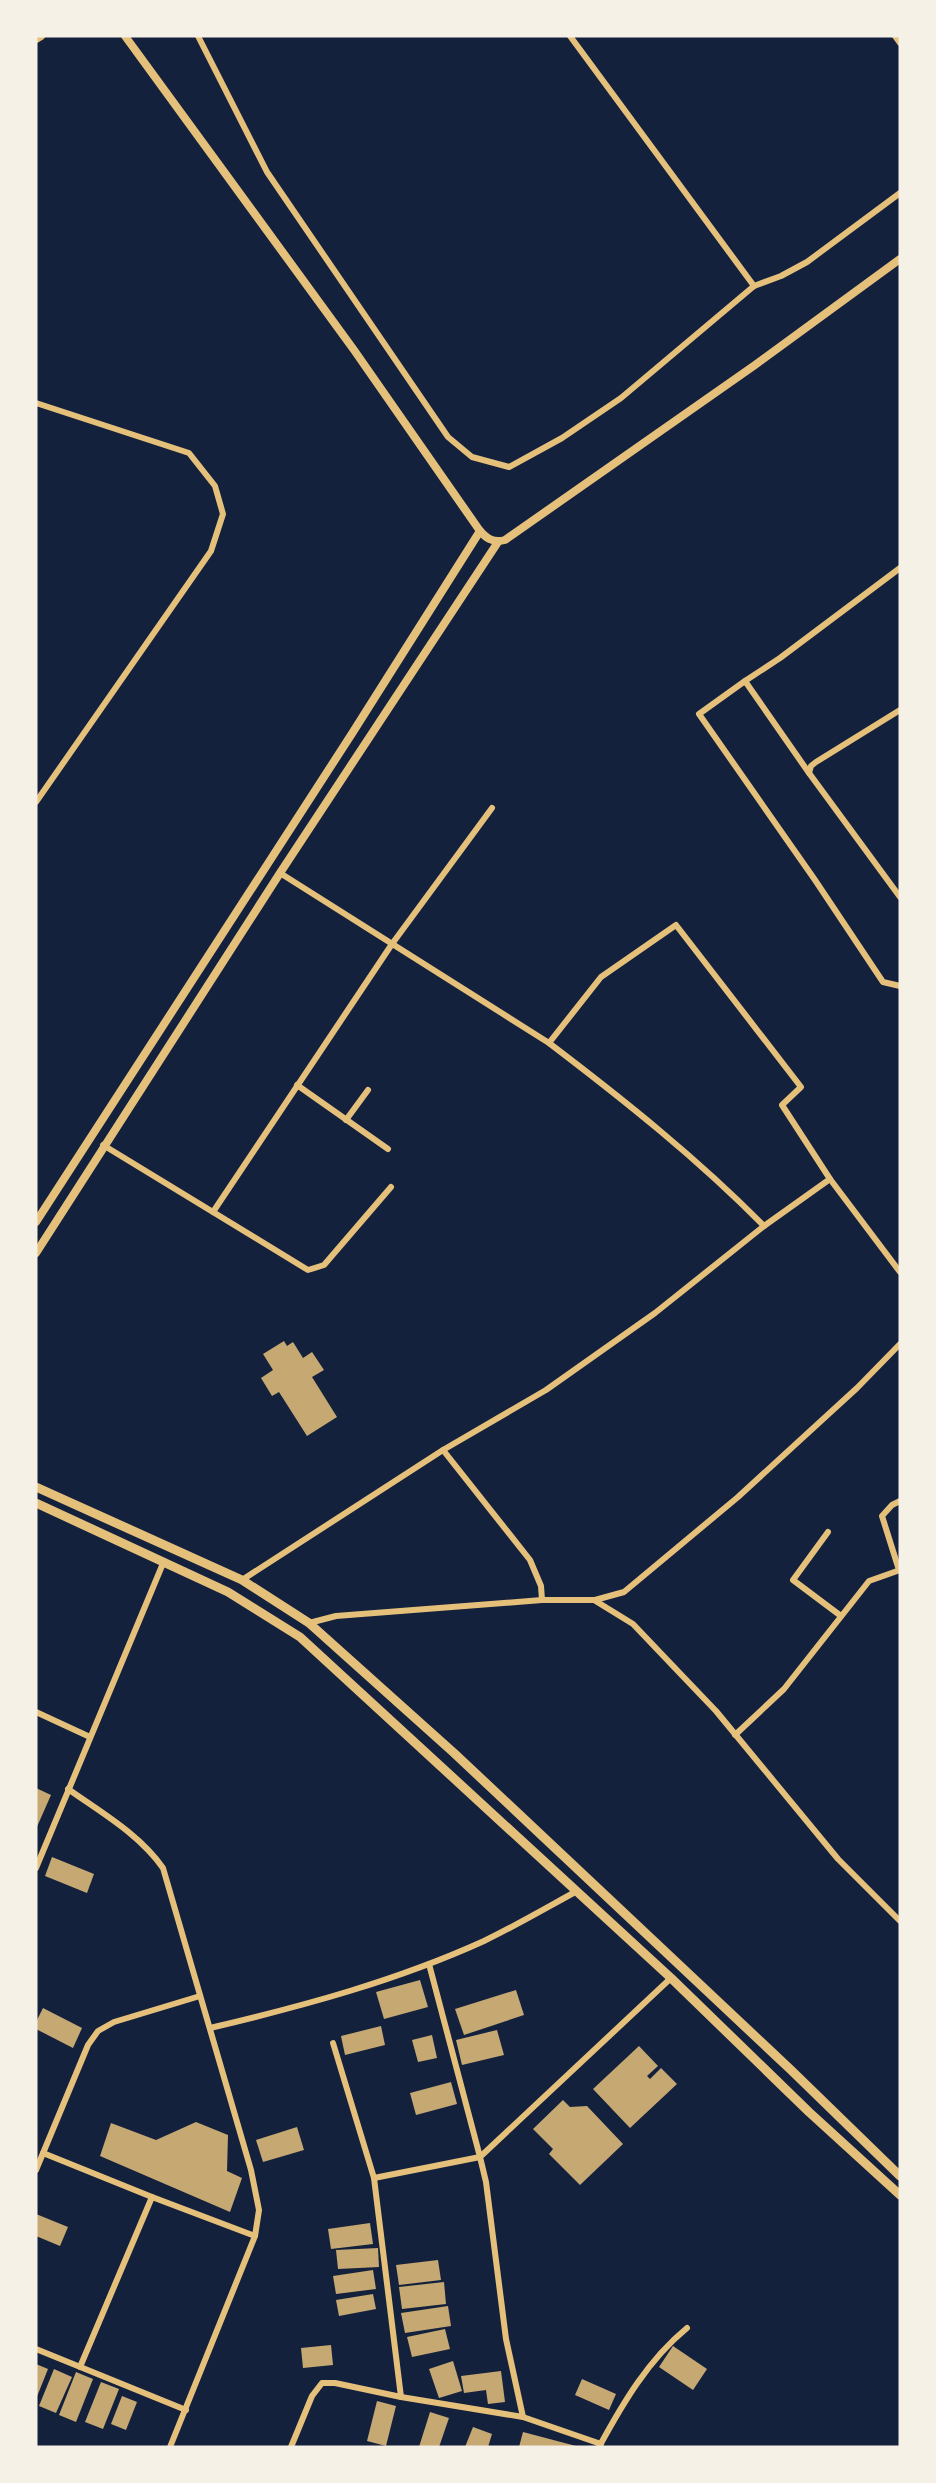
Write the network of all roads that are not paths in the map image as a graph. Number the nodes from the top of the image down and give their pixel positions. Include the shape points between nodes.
1 (41, 36) edge
2 (125, 36) edge
3 (198, 36) edge
4 (570, 36) edge
5 (895, 36) edge
6 (36, 39) edge
7 (900, 43) edge
8 (900, 193) edge
9 (900, 259) edge
10 (754, 286) junction
11 (36, 402) edge
12 (480, 531) junction
13 (498, 542) junction
14 (900, 568) edge
15 (745, 681) junction
16 (900, 710) edge
17 (809, 773) junction
18 (36, 802) edge
19 (492, 808) dead end
20 (280, 873) junction
21 (900, 897) edge
22 (392, 944) junction
23 (900, 986) edge
24 (549, 1043) junction
25 (297, 1085) junction
26 (368, 1089) dead end
27 (346, 1120) junction
28 (103, 1145) junction
29 (388, 1149) dead end
30 (830, 1179) junction
31 (391, 1187) dead end
32 (213, 1212) junction
33 (36, 1222) edge
34 (764, 1227) junction
35 (36, 1253) edge
36 (900, 1272) edge
37 (900, 1344) edge
38 (443, 1450) junction
39 (36, 1487) edge
40 (900, 1501) edge
41 (36, 1503) edge
42 (828, 1532) dead end
43 (164, 1561) junction
44 (899, 1570) edge
45 (242, 1580) junction
46 (542, 1600) junction
47 (594, 1600) junction
48 (841, 1616) junction
49 (309, 1623) junction
50 (36, 1712) edge
51 (432, 1733) junction
52 (735, 1735) junction
53 (90, 1737) junction
54 (419, 1747) junction
55 (68, 1789) junction
56 (36, 1868) edge
57 (576, 1892) junction
58 (900, 1921) edge
59 (429, 1964) junction
60 (671, 1978) junction
61 (200, 1996) junction
62 (210, 2028) junction
63 (333, 2043) dead end
64 (43, 2153) junction
65 (480, 2157) junction
66 (36, 2170) edge
67 (900, 2176) edge
68 (374, 2178) junction
69 (900, 2195) edge
70 (152, 2197) junction
71 (255, 2236) junction
72 (687, 2328) dead end
73 (36, 2349) edge
74 (80, 2367) junction
75 (401, 2397) junction
76 (186, 2410) junction
77 (523, 2417) junction
78 (600, 2445) edge
79 (170, 2447) edge
80 (291, 2447) edge

1 - 6 street
2 - 12 street via 354,350
3 - 10 street via 267,172 448,437 472,457 509,467 562,438 621,399
4 - 10 street
5 - 7 street
8 - 10 street via 807,262
9 - 13 street
11 - 18 street via 189,453 214,486 223,513 211,551
12 - 13 street
12 - 33 street
13 - 20 street
14 - 15 street
15 - 17 street
15 - 23 street via 699,714 883,982
16 - 17 street via 816,762
17 - 21 street
19 - 22 street
20 - 22 street
20 - 28 street
22 - 24 street
22 - 25 street
24 - 30 street via 601,976 676,925 801,1087 782,1105
24 - 34 street via 724,1186
25 - 27 street
25 - 32 street
26 - 27 street
27 - 29 street
28 - 32 street
28 - 35 street
30 - 34 street
30 - 36 street
31 - 32 street via 324,1265 308,1270
34 - 38 street via 655,1313 546,1390
37 - 47 street via 721,1512 624,1592
38 - 45 street
38 - 46 street via 530,1560 541,1586
39 - 45 main road
40 - 44 street via 882,1516
41 - 43 main road
42 - 48 street via 793,1580
43 - 53 street
43 - 54 main road via 228,1592 300,1637
44 - 48 street via 869,1581
45 - 49 main road
46 - 47 street
46 - 49 street via 336,1616
47 - 52 street via 633,1624
48 - 52 street via 784,1689
49 - 51 main road
50 - 53 street
51 - 54 main road
51 - 67 main road
52 - 58 street via 838,1859
53 - 55 street
54 - 57 main road
55 - 56 street
55 - 61 street via 135,1836 163,1868
57 - 59 street via 484,1941
57 - 60 main road
59 - 62 street via 318,2002
59 - 65 street
60 - 65 street
60 - 69 main road
61 - 62 street
61 - 64 street via 114,2022 98,2031 88,2045
62 - 71 street via 251,2170 259,2210
63 - 68 street
64 - 66 street
64 - 70 street
65 - 68 street
65 - 77 street via 506,2338
68 - 75 street
70 - 71 street
70 - 74 street
71 - 76 street
72 - 78 street via 644,2371
73 - 74 street
74 - 76 street
75 - 77 street
75 - 80 street via 322,2383 312,2396
76 - 79 street
77 - 78 street

